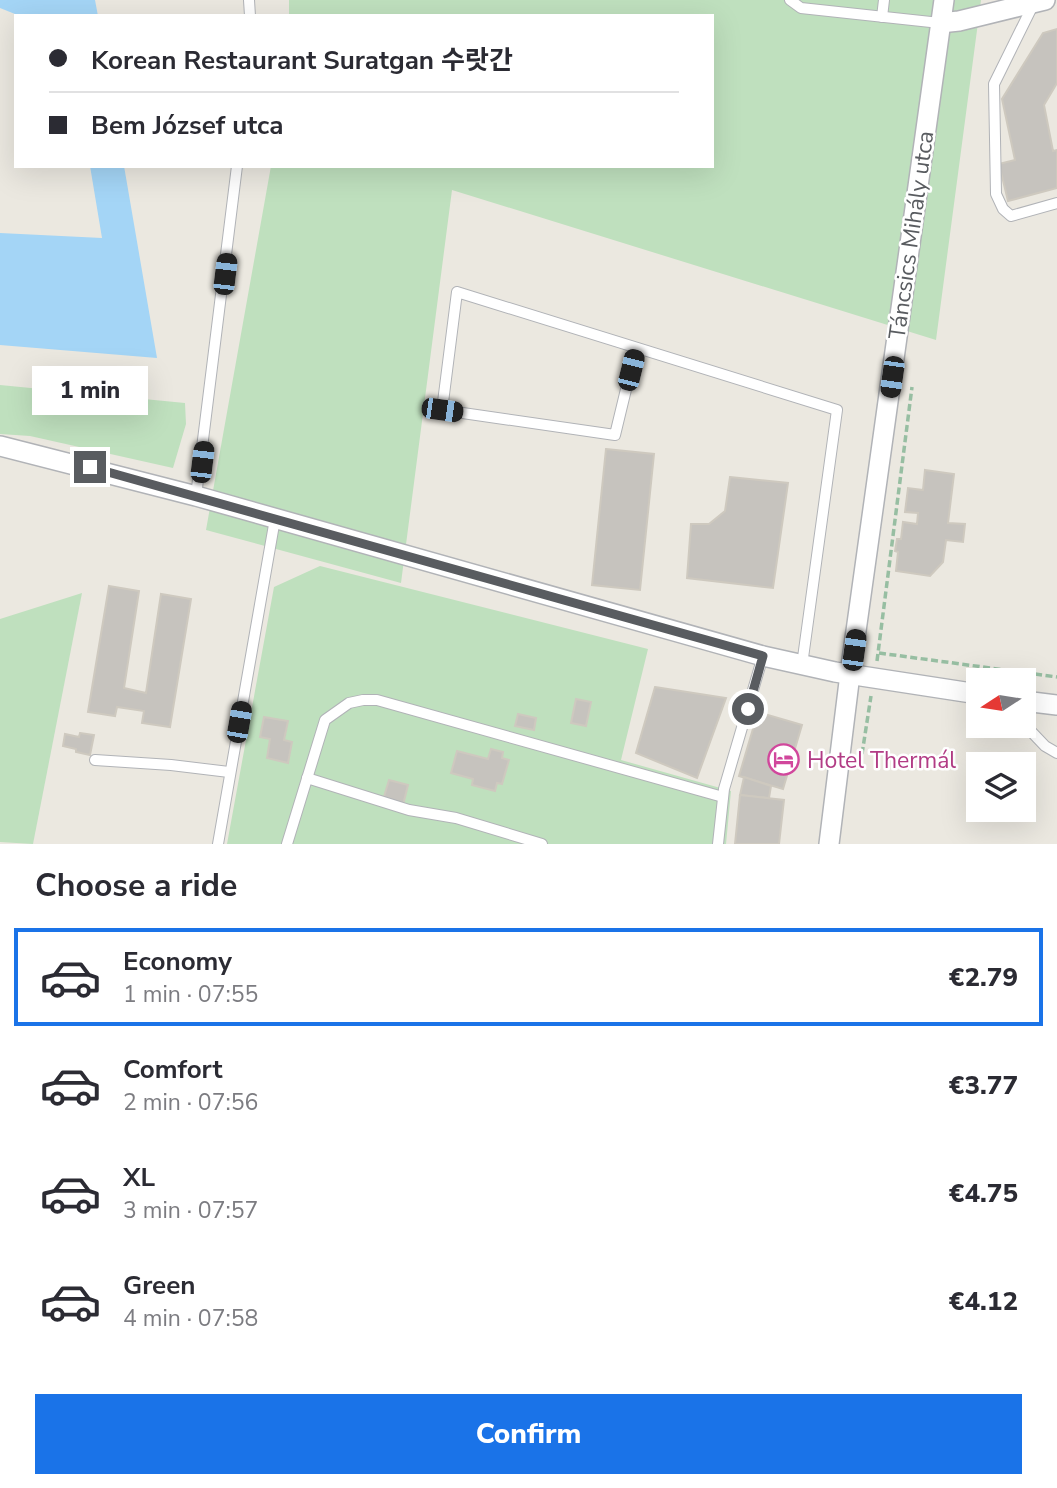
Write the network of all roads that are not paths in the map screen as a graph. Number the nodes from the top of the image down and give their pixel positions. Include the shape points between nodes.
1 (790, 0) edge
2 (884, 0) edge
3 (944, 0) edge
4 (1040, 1) edge
5 (882, 17) junction
6 (940, 23) junction
7 (237, 168) edge
8 (1057, 203) edge
9 (636, 348) junction
10 (0, 446) edge
11 (196, 496) junction
12 (275, 519) junction
13 (763, 656) junction
14 (802, 665) junction
15 (850, 674) junction
16 (966, 692) edge
17 (1036, 702) edge
18 (1057, 705) edge
19 (1036, 737) edge
20 (1057, 753) edge
21 (95, 761) dead end
22 (229, 772) junction
23 (307, 778) junction
24 (723, 797) junction
25 (218, 844) edge
26 (287, 844) edge
27 (542, 844) edge
28 (718, 844) edge
29 (829, 844) edge

1 - 5 lane via 801,8
2 - 5 lane
3 - 6 street, Táncsics Mihály utca
4 - 6 street
4 - 8 lane via 994,84 996,194 1011,216
5 - 6 lane
6 - 15 street, Táncsics Mihály utca
7 - 11 lane
9 - 9 lane via 457,292 442,410 615,435
9 - 14 lane via 836,410
10 - 11 street
11 - 12 street
12 - 13 street
12 - 22 lane
13 - 14 street
13 - 24 lane
14 - 15 street
15 - 16 street
15 - 29 street, Táncsics Mihály utca
17 - 18 street
19 - 20 lane
21 - 22 lane
22 - 25 lane
23 - 24 lane via 325,720 349,703 377,700
23 - 26 lane
23 - 27 lane
24 - 28 lane

